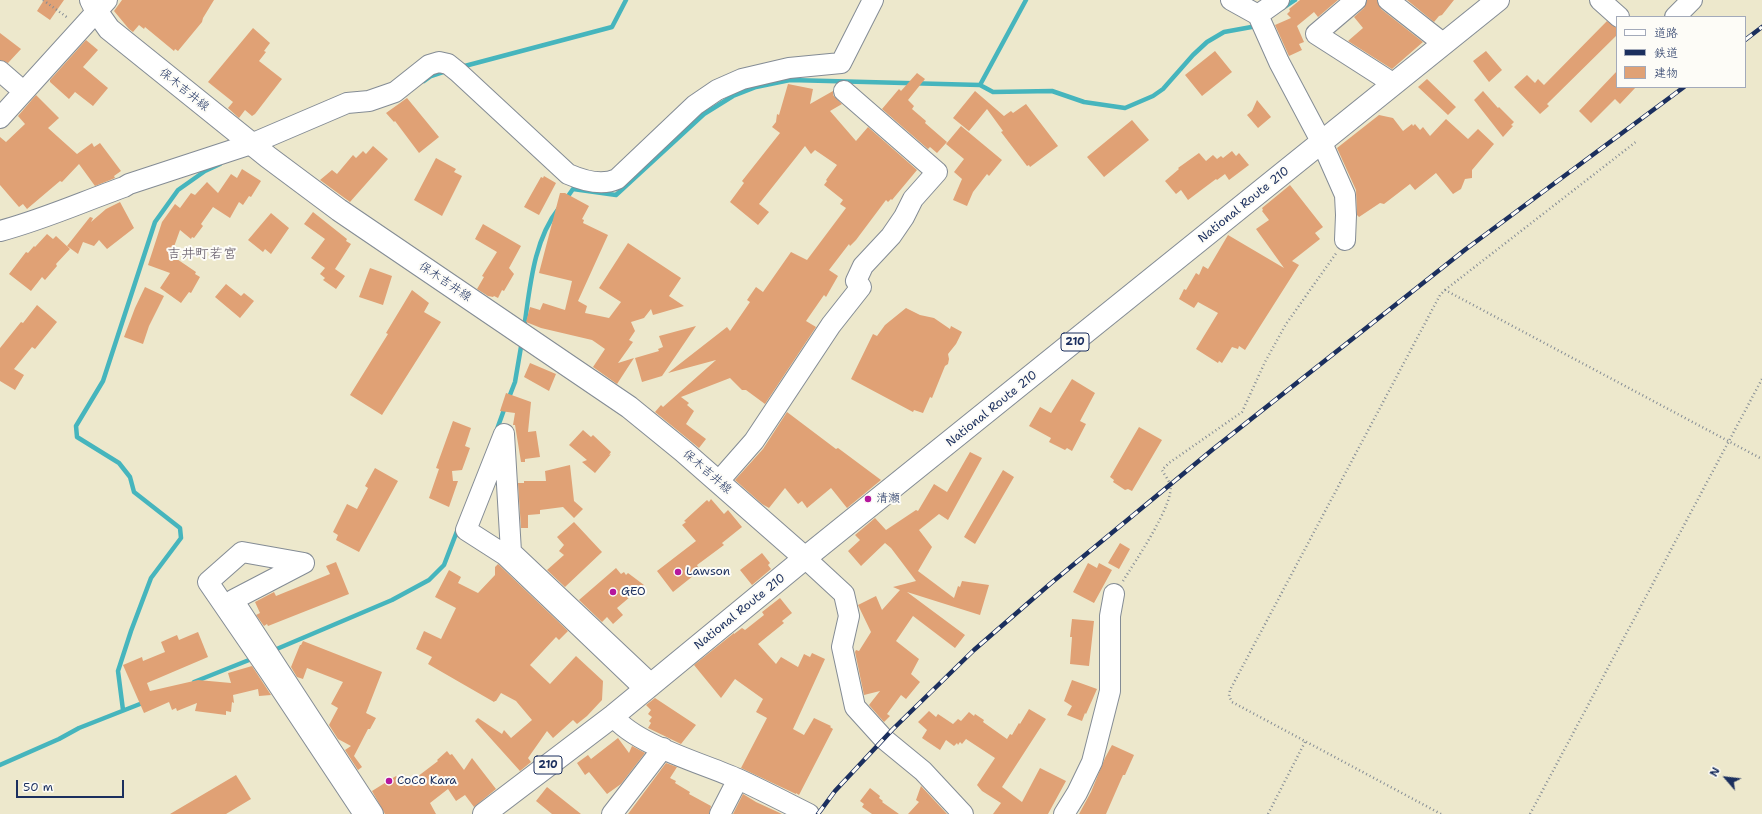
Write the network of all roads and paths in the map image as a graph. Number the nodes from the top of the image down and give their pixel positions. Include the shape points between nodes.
1 (43, 0) edge
2 (873, 0) edge
3 (1232, 0) edge
4 (1279, 0) edge
5 (1356, 0) edge
6 (1388, 0) edge
7 (1498, 0) edge
8 (1600, 0) edge
9 (1692, 0) edge
10 (98, 4) edge
11 (1618, 16) edge
12 (1676, 16) edge
13 (1260, 20) junction
14 (81, 28) junction
15 (1444, 44) junction
16 (0, 72) edge
17 (1394, 84) junction
18 (23, 91) junction
19 (844, 91) dead end
20 (0, 118) edge
21 (1637, 141) dead end
22 (1322, 143) junction
23 (259, 151) junction
24 (0, 231) edge
25 (1345, 240) joint
26 (1445, 290) junction
27 (1762, 379) edge
28 (1729, 442) junction
29 (1762, 460) edge
30 (718, 482) junction
31 (805, 558) junction
32 (1114, 594) joint
33 (648, 687) junction
34 (613, 716) junction
35 (1305, 742) junction
36 (664, 748) junction
37 (738, 779) junction
38 (364, 814) edge
39 (373, 814) edge
40 (484, 814) edge
41 (612, 814) edge
42 (720, 814) edge
43 (809, 814) edge
44 (963, 814) edge
45 (1064, 814) edge
46 (1268, 814) edge
47 (1441, 814) edge
48 (1530, 814) edge

1 - 14 path
2 - 23 street via 841,63 789,68 742,79 717,90 696,105 618,179 608,183 580,180 568,174 453,68 438,62 430,65 395,92 369,101 347,103
3 - 13 street
4 - 13 street
5 - 17 street via 1316,34
6 - 15 street
7 - 15 main road, National Route 210 / 210
8 - 11 street
9 - 12 street
10 - 14 street
10 - 23 main road, 保木吉井線 via 109,29
13 - 22 street
14 - 18 street
15 - 17 main road, National Route 210 / 210
16 - 18 street
17 - 22 main road, National Route 210 / 210
18 - 20 street
19 - 30 street via 936,172 913,199 891,236 864,266 856,281 861,287 832,325 754,441
21 - 26 path
22 - 25 street via 1345,195
22 - 31 main road, National Route 210 / 210
23 - 24 street via 179,166 29,223
23 - 30 main road, 保木吉井線 via 339,210 629,407
25 - 32 path via 1286,324 1242,412 1168,463 1162,470 1170,484 1168,502 1142,551
26 - 28 path
26 - 35 path via 1228,696 1232,702
27 - 28 path
28 - 29 path
28 - 48 path
30 - 31 main road, 保木吉井線
31 - 33 main road, National Route 210 / 210
31 - 44 street via 844,594 849,616 842,647 855,707 923,771
32 - 45 street via 1110,616 1110,690 1092,762
33 - 33 street via 505,555 466,530 504,434 511,552
33 - 34 main road, National Route 210 / 210
34 - 36 street via 636,736
34 - 40 main road, National Route 210 / 210
35 - 46 path
35 - 47 path
36 - 37 street
36 - 41 street
37 - 42 street
37 - 43 street
38 - 39 street via 208,582 242,552 304,563 233,600

